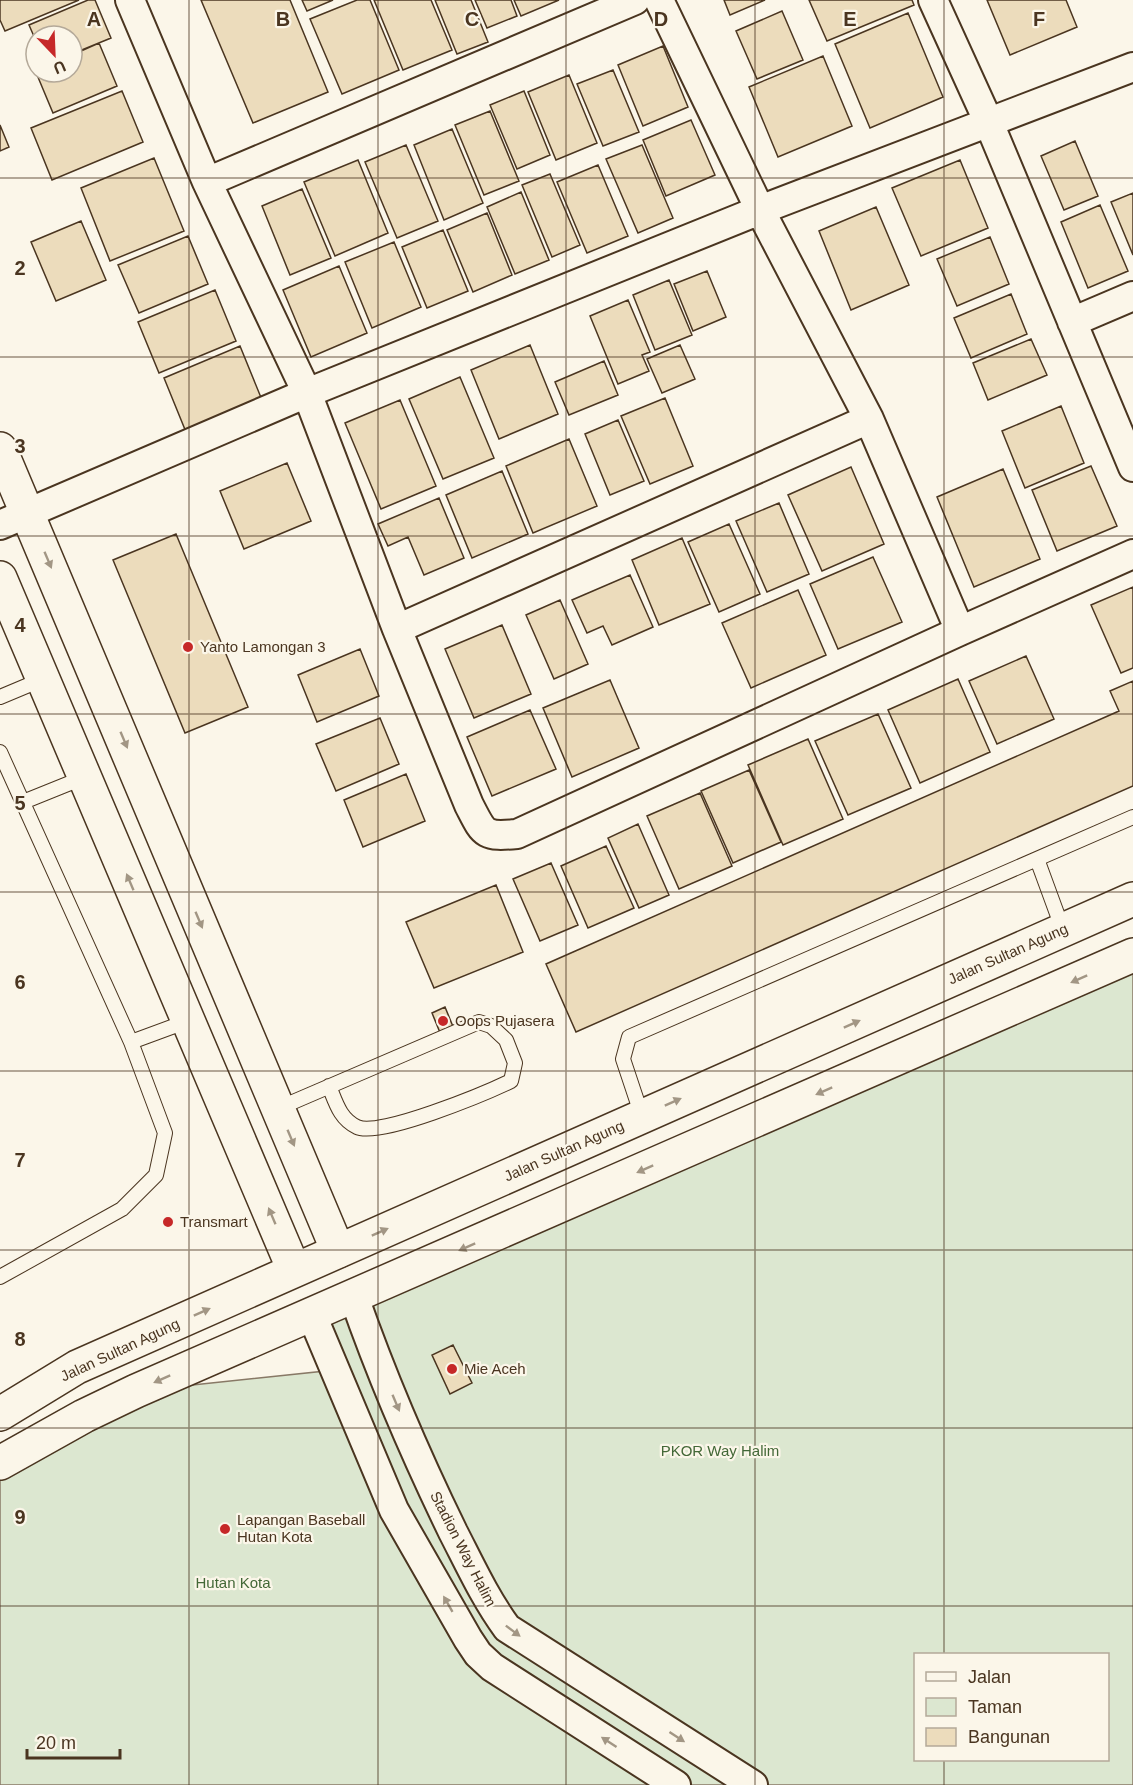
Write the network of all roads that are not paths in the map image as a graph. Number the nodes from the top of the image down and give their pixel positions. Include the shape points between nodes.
1 (130, 0) edge
2 (634, 0) edge
3 (659, 0) edge
4 (933, 0) edge
5 (1133, 67) edge
6 (989, 123) junction
7 (207, 182) junction
8 (760, 210) junction
9 (1133, 296) edge
10 (1072, 322) junction
11 (307, 393) junction
12 (869, 419) junction
13 (0, 449) edge
14 (1133, 467) edge
15 (14, 519) edge
16 (1133, 554) edge
17 (0, 578) edge
18 (397, 629) junction
19 (960, 631) junction
20 (43, 679) junction
21 (0, 697) edge
22 (0, 752) edge
23 (85, 777) junction
24 (23, 802) junction
25 (1133, 817) edge
26 (1037, 859) junction
27 (1133, 899) edge
28 (1063, 930) junction
29 (1133, 955) edge
30 (189, 1021) junction
31 (131, 1042) junction
32 (330, 1086) junction
33 (279, 1108) junction
34 (642, 1116) junction
35 (338, 1251) junction
36 (294, 1270) junction
37 (0, 1277) edge
38 (354, 1297) junction
39 (312, 1313) junction
40 (0, 1414) edge
41 (0, 1463) edge
42 (676, 1785) edge
43 (753, 1785) edge

1 - 7 street
2 - 7 street
3 - 8 street
4 - 6 street
5 - 6 street
6 - 8 street
6 - 10 street
7 - 11 street
8 - 11 street
8 - 12 street
9 - 10 street
10 - 14 street
11 - 15 street
11 - 18 street
12 - 18 street
12 - 19 street
13 - 15 main road
15 -> 33 main road
16 - 19 street
17 - 20 main road
18 - 19 street via 468,805 482,829 494,836 517,834
20 - 21 lane
20 - 23 main road
22 - 24 lane
23 - 24 lane
30 -> 23 main road
24 - 31 lane
25 - 26 lane
26 - 28 lane
26 - 34 lane via 629,1036 623,1059
27 - 28 main road, Jalan Sultan Agung
34 -> 28 main road, Jalan Sultan Agung
29 -> 38 main road
30 - 31 lane
36 -> 30 main road
31 - 37 lane via 165,1133 156,1175 122,1209
32 - 32 lane via 479,1022 491,1026 506,1040 515,1063 511,1081 383,1128 359,1128 345,1118
32 - 33 lane
33 -> 35 main road
35 -> 34 main road, Jalan Sultan Agung
35 - 36 main road, Jalan Sultan Agung
40 -> 36 main road, Jalan Sultan Agung via 77,1367
38 - 39 main road
38 -> 43 street, Stadion Way Halim via 435,1495 489,1604 507,1628
39 -> 41 main road via 136,1391
42 -> 39 street via 492,1667 478,1654 394,1510

